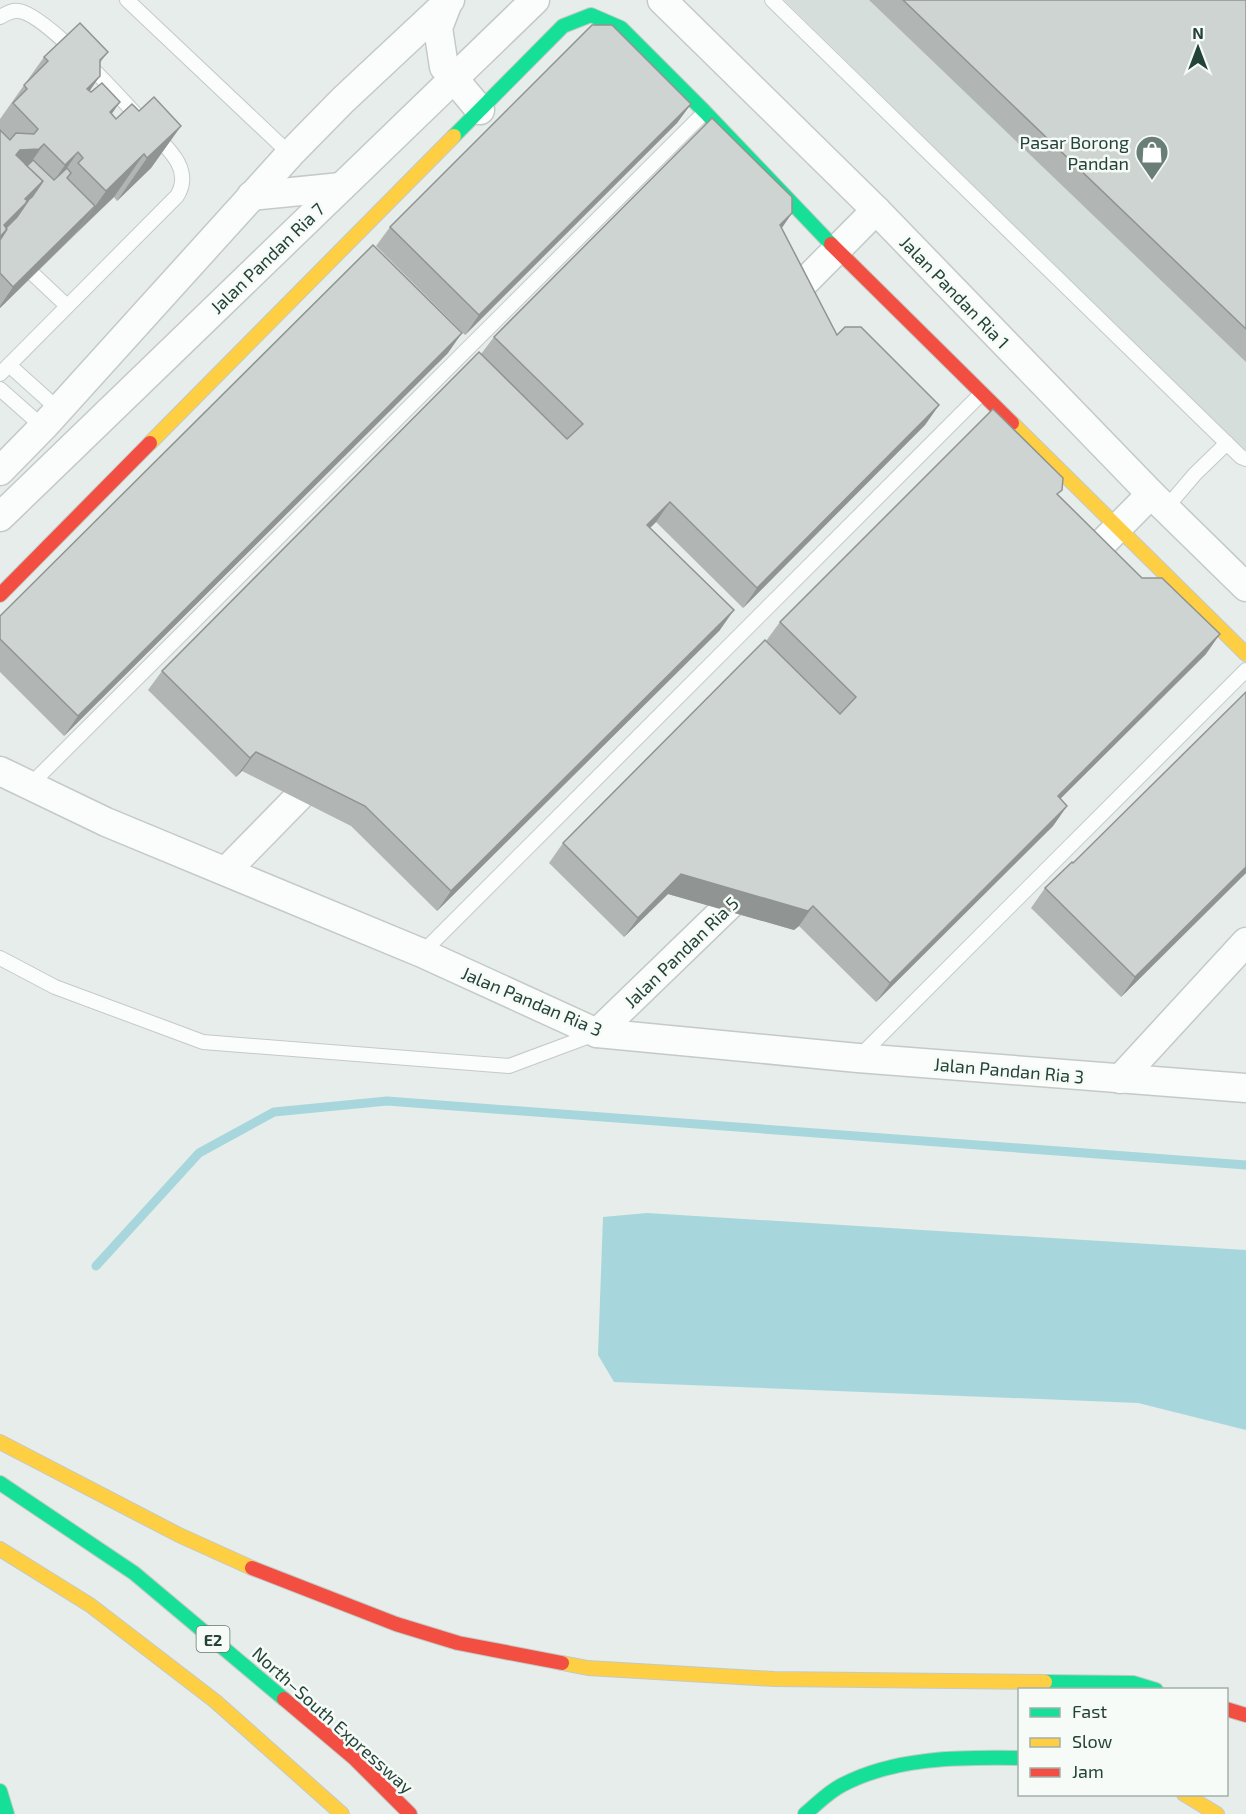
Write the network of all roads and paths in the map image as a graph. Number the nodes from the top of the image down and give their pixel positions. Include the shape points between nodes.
1 (127, 0) edge
2 (535, 0) edge
3 (662, 0) edge
4 (772, 0) edge
5 (449, 1) edge
6 (0, 17) edge
7 (453, 79) junction
8 (480, 110) junction
9 (705, 112) junction
10 (290, 154) junction
11 (341, 187) junction
12 (251, 196) junction
13 (876, 210) junction
14 (836, 250) junction
15 (0, 272) edge
16 (67, 306) junction
17 (761, 327) edge
18 (4, 370) edge
19 (0, 389) edge
20 (983, 392) junction
21 (51, 419) junction
22 (1227, 443) junction
23 (1246, 459) edge
24 (4, 461) edge
25 (1159, 501) junction
26 (0, 517) edge
27 (1118, 529) junction
28 (1058, 587) edge
29 (1246, 587) edge
30 (0, 595) edge
31 (1246, 654) edge
32 (1246, 670) edge
33 (343, 752) edge
34 (0, 771) edge
35 (29, 786) junction
36 (768, 868) edge
37 (226, 871) junction
38 (1246, 942) edge
39 (422, 953) junction
40 (0, 958) edge
41 (597, 1033) junction
42 (858, 1058) junction
43 (1120, 1079) junction
44 (1246, 1088) edge
45 (0, 1442) edge
46 (0, 1483) edge
47 (0, 1549) edge
48 (1152, 1688) edge
49 (1228, 1709) edge
50 (1246, 1715) edge
51 (1018, 1758) edge
52 (0, 1791) edge
53 (1187, 1796) edge
54 (7, 1814) edge
55 (342, 1814) edge
56 (410, 1814) edge
57 (805, 1814) edge
58 (1217, 1814) edge

1 - 10 lane
2 - 7 street, Jalan Pandan Ria 7
3 - 13 street, Jalan Pandan Ria 1
4 - 22 lane
5 - 7 street via 438,28 444,67
5 - 10 street
6 - 16 lane via 9,12 25,12 78,54 168,147 183,173 182,189 177,196
7 - 8 street
7 - 11 street, Jalan Pandan Ria 7
8 - 9 main road via 563,26 591,15 621,28
8 - 30 main road
9 - 14 main road
9 - 35 lane
10 - 12 street
11 - 12 street
11 - 26 street, Jalan Pandan Ria 7
12 - 21 street
13 - 14 street
13 - 25 street, Jalan Pandan Ria 1
14 - 17 street
14 - 20 main road
15 - 16 lane via 16,258
16 - 18 lane
18 - 21 lane
19 - 21 lane
20 - 27 main road
20 - 39 lane
21 - 24 street
22 - 23 lane
22 - 25 lane
25 - 27 street
25 - 29 street, Jalan Pandan Ria 1
27 - 28 street
27 - 31 main road
32 - 42 lane
33 - 37 street
34 - 35 street, Jalan Pandan Ria 3
35 - 37 street, Jalan Pandan Ria 3
36 - 41 street, Jalan Pandan Ria 5
37 - 39 street, Jalan Pandan Ria 3
38 - 43 street
39 - 41 street, Jalan Pandan Ria 3
40 - 41 lane via 55,987 203,1042 509,1066
41 - 42 street, Jalan Pandan Ria 3
42 - 43 street, Jalan Pandan Ria 3
43 - 44 street, Jalan Pandan Ria 3
45 - 48 main road via 179,1536 279,1580 458,1643 588,1668 774,1679 1133,1683
46 - 56 main road, North–South Expressway / E2 via 134,1573 355,1759
47 - 55 main road via 90,1605 215,1701
49 - 50 main road
51 - 57 main road via 909,1762 844,1783
52 - 54 main road
53 - 58 main road

